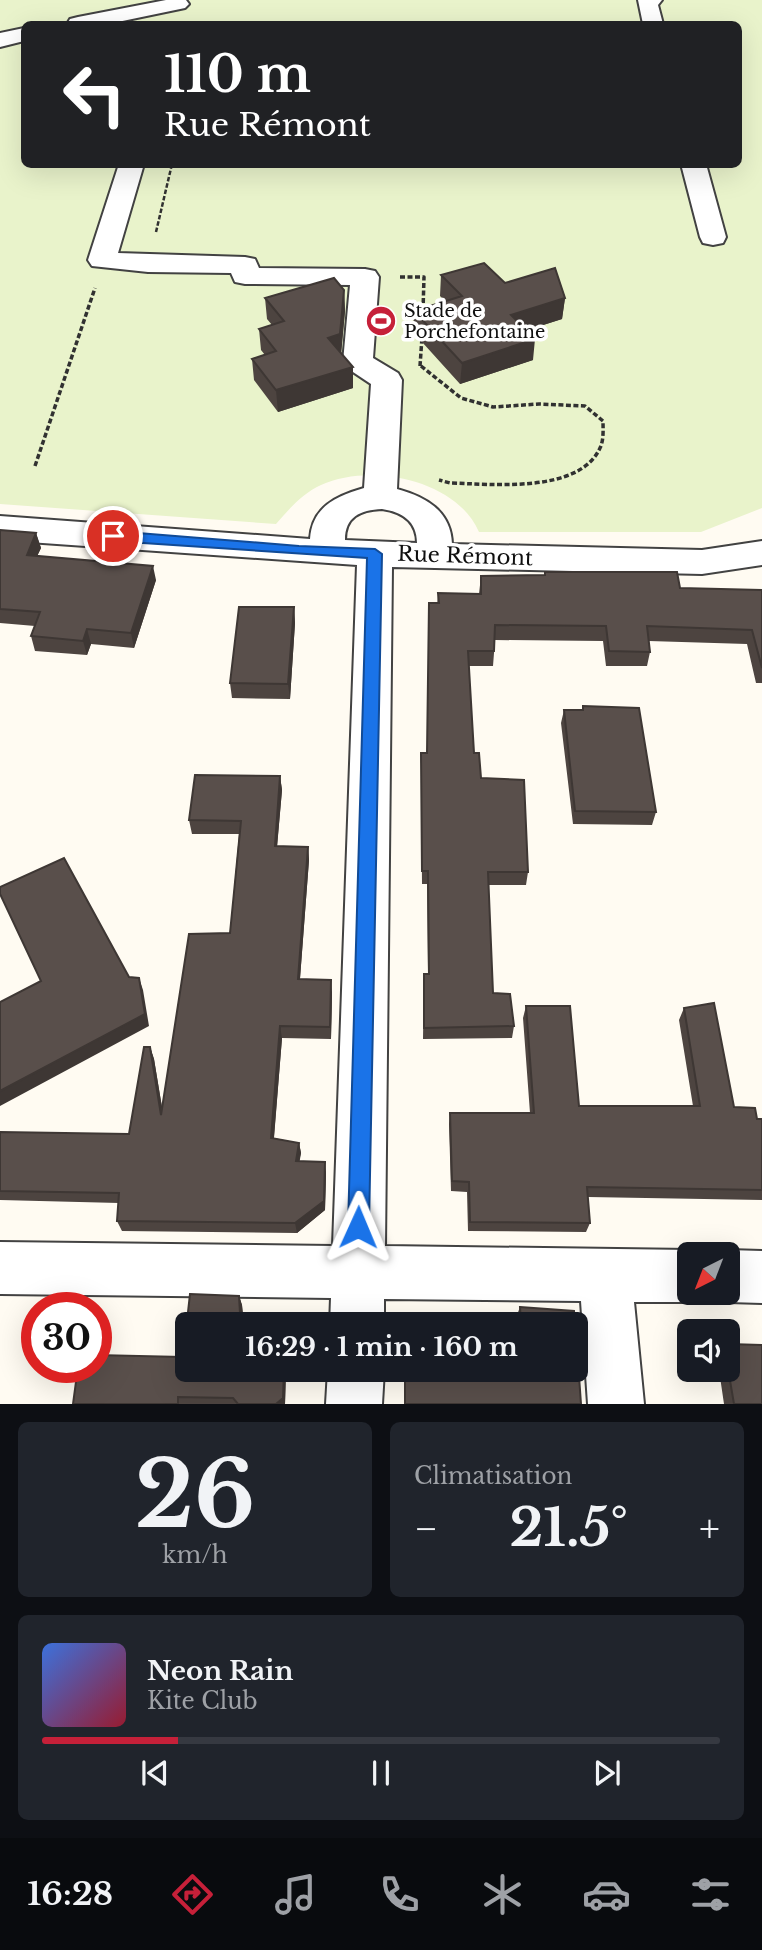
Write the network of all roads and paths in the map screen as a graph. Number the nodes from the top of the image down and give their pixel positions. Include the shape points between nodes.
1 (651, 0) edge
2 (173, 15) edge
3 (110, 21) edge
4 (652, 21) edge
5 (21, 36) edge
6 (0, 40) edge
7 (131, 168) edge
8 (171, 168) edge
9 (694, 168) edge
10 (713, 236) dead end
11 (148, 264) junction
12 (98, 277) dead end
13 (365, 277) junction
14 (423, 315) edge
15 (422, 328) edge
16 (421, 366) junction
17 (387, 380) junction
18 (36, 466) dead end
19 (380, 482) junction
20 (0, 528) edge
21 (327, 552) junction
22 (762, 553) edge
23 (375, 554) junction
24 (434, 556) junction
25 (0, 1268) edge
26 (357, 1272) junction
27 (605, 1275) junction
28 (677, 1276) edge
29 (740, 1276) edge
30 (762, 1277) edge
31 (357, 1312) edge
32 (355, 1382) edge
33 (354, 1404) edge
34 (617, 1404) edge

1 - 4 street via 647,2
2 - 3 street
5 - 6 street
7 - 11 street via 102,260
8 - 11 path
9 - 10 street
11 - 13 street via 246,265 245,276
12 - 18 path
13 - 14 path via 424,277
13 - 17 street via 358,362
15 - 16 path
16 - 17 path
16 - 19 path via 461,398 493,407 585,406 603,421 606,438 588,468 558,480 450,483 417,472
17 - 19 street
19 - 21 street via 334,517 329,524
19 - 24 street via 433,525
20 - 21 street, Rue Rémont
21 - 23 street, Rue Rémont
22 - 24 street, Rue Rémont via 702,562
23 - 24 street, Rue Rémont
23 - 26 street
25 - 26 street
26 - 27 street
26 - 31 street
27 - 28 street
27 - 34 street
29 - 30 street
32 - 33 street

